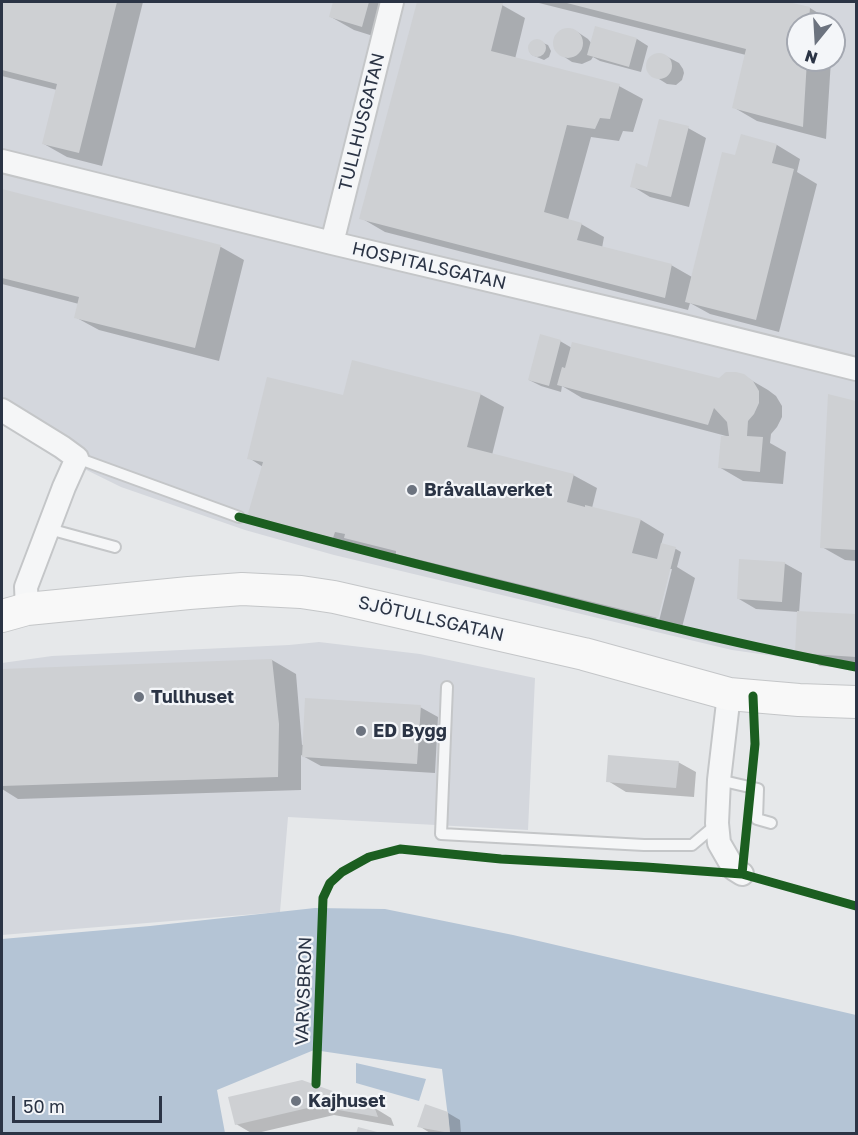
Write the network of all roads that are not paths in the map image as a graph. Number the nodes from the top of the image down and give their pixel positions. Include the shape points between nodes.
1 (392, 2) edge
2 (2, 161) edge
3 (332, 243) junction
4 (856, 369) edge
5 (2, 410) edge
6 (77, 458) junction
7 (239, 518) dead end
8 (49, 529) junction
9 (115, 547) dead end
10 (14, 612) edge
11 (447, 687) dead end
12 (729, 694) junction
13 (856, 702) edge
14 (719, 780) junction
15 (717, 823) junction
16 (771, 823) dead end
17 (742, 874) dead end

1 - 3 street, TULLHUSGATAN
2 - 3 street, HOSPITALSGATAN
3 - 4 street, HOSPITALSGATAN
5 - 6 street
6 - 7 lane
6 - 8 street
8 - 9 lane
8 - 10 street
10 - 12 main road, SJÖTULLSGATAN via 199,592 301,592 584,654
11 - 15 lane via 441,834 692,845
12 - 13 main road, SJÖTULLSGATAN
12 - 14 street
14 - 15 street
14 - 16 lane via 758,789 757,819
15 - 17 street via 719,843 734,869

